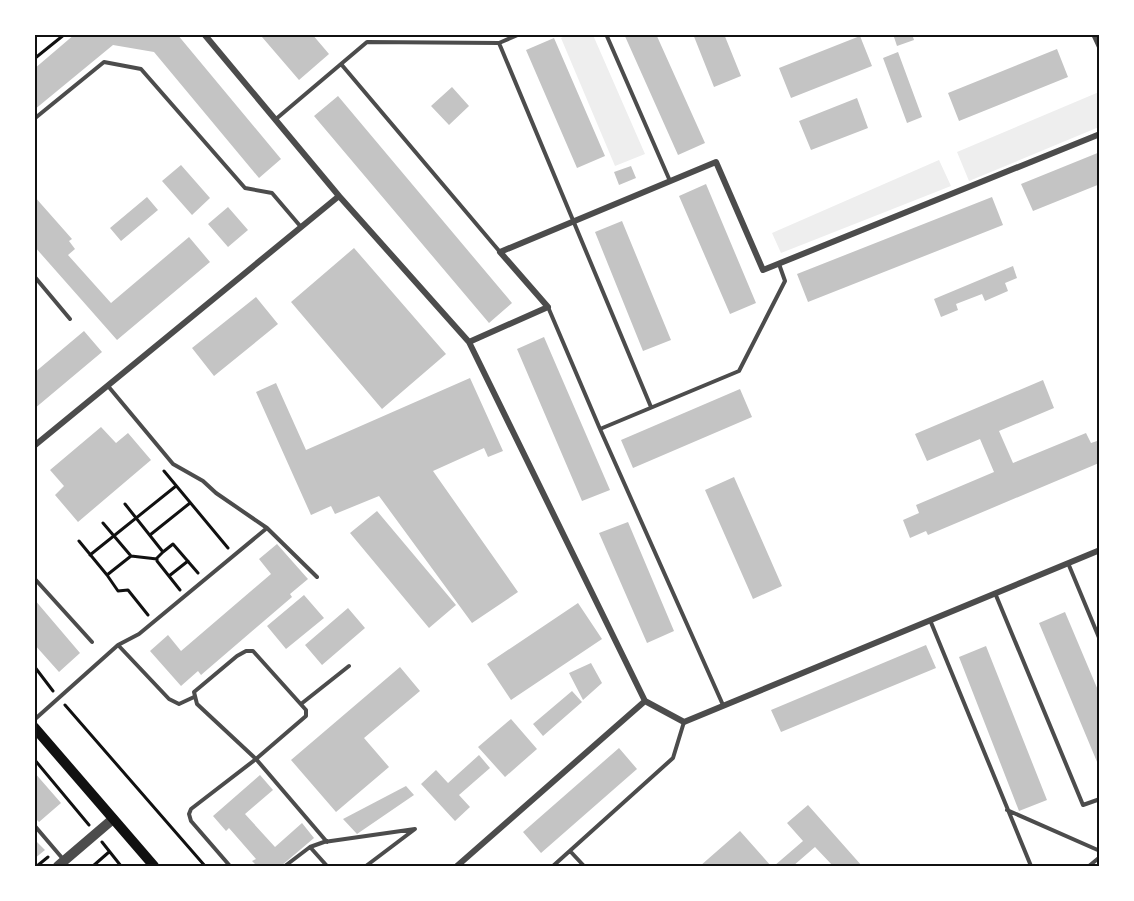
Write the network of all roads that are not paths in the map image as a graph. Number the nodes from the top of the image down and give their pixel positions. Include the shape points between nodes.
1 (204, 34) edge
2 (520, 34) edge
3 (606, 34) edge
4 (1094, 34) edge
5 (499, 43) junction
6 (1100, 47) edge
7 (341, 63) junction
8 (34, 119) edge
9 (275, 120) junction
10 (1100, 134) edge
11 (670, 181) junction
12 (339, 196) junction
13 (574, 221) junction
14 (301, 227) junction
15 (500, 252) junction
16 (779, 264) junction
17 (34, 276) edge
18 (548, 307) junction
19 (70, 319) dead end
20 (469, 342) junction
21 (108, 386) junction
22 (651, 407) junction
23 (600, 429) junction
24 (34, 446) edge
25 (267, 528) junction
26 (1100, 550) edge
27 (1068, 563) junction
28 (316, 577) dead end
29 (34, 578) edge
30 (995, 593) junction
31 (929, 620) junction
32 (1100, 640) edge
33 (92, 642) dead end
34 (118, 645) junction
35 (349, 666) dead end
36 (194, 698) junction
37 (645, 701) junction
38 (301, 704) junction
39 (723, 705) junction
40 (34, 720) edge
41 (684, 722) junction
42 (34, 727) edge
43 (256, 759) junction
44 (1100, 799) edge
45 (1007, 810) junction
46 (113, 819) junction
47 (34, 825) edge
48 (327, 842) junction
49 (310, 847) junction
50 (570, 851) junction
51 (1100, 851) edge
52 (1100, 857) edge
53 (61, 864) edge
54 (154, 867) edge
55 (230, 867) edge
56 (285, 867) edge
57 (327, 867) edge
58 (366, 867) edge
59 (458, 867) edge
60 (553, 867) edge
61 (584, 867) edge
62 (1031, 867) edge
63 (1089, 867) edge

1 - 9 street
2 - 5 lane
3 - 11 lane
4 - 6 street
5 - 7 lane via 367,42
5 - 13 lane
7 - 9 lane
7 - 15 lane
8 - 14 lane via 104,62 141,69 245,188 272,193
9 - 12 street
10 - 16 street
11 - 13 street
11 - 16 street via 716,162 763,270
12 - 14 street
12 - 20 street
13 - 15 street
13 - 22 lane
14 - 21 street
15 - 18 street
16 - 22 lane via 785,281 739,371
17 - 19 lane
18 - 20 street
18 - 23 lane
20 - 37 street
21 - 24 street
21 - 25 lane via 173,464
22 - 23 lane
23 - 39 lane
25 - 28 lane
25 - 34 lane via 139,634
26 - 27 street
27 - 30 street
27 - 32 lane
29 - 33 lane
30 - 31 street
30 - 44 lane via 1083,805
31 - 39 street
31 - 45 lane
34 - 36 lane via 169,699 179,704
34 - 40 lane
35 - 38 lane
36 - 38 lane via 194,692 237,656 253,651
36 - 43 lane
37 - 41 street
37 - 59 street
38 - 43 lane via 306,716
39 - 41 street
41 - 50 lane via 673,758
42 - 46 main road
43 - 48 lane
43 - 55 lane via 189,814 190,821
45 - 51 lane
45 - 62 lane
46 - 53 street
46 - 54 main road
47 - 53 lane
48 - 49 lane
48 - 58 lane via 415,829
49 - 56 lane
49 - 57 lane
50 - 60 lane
50 - 61 lane
52 - 63 lane

